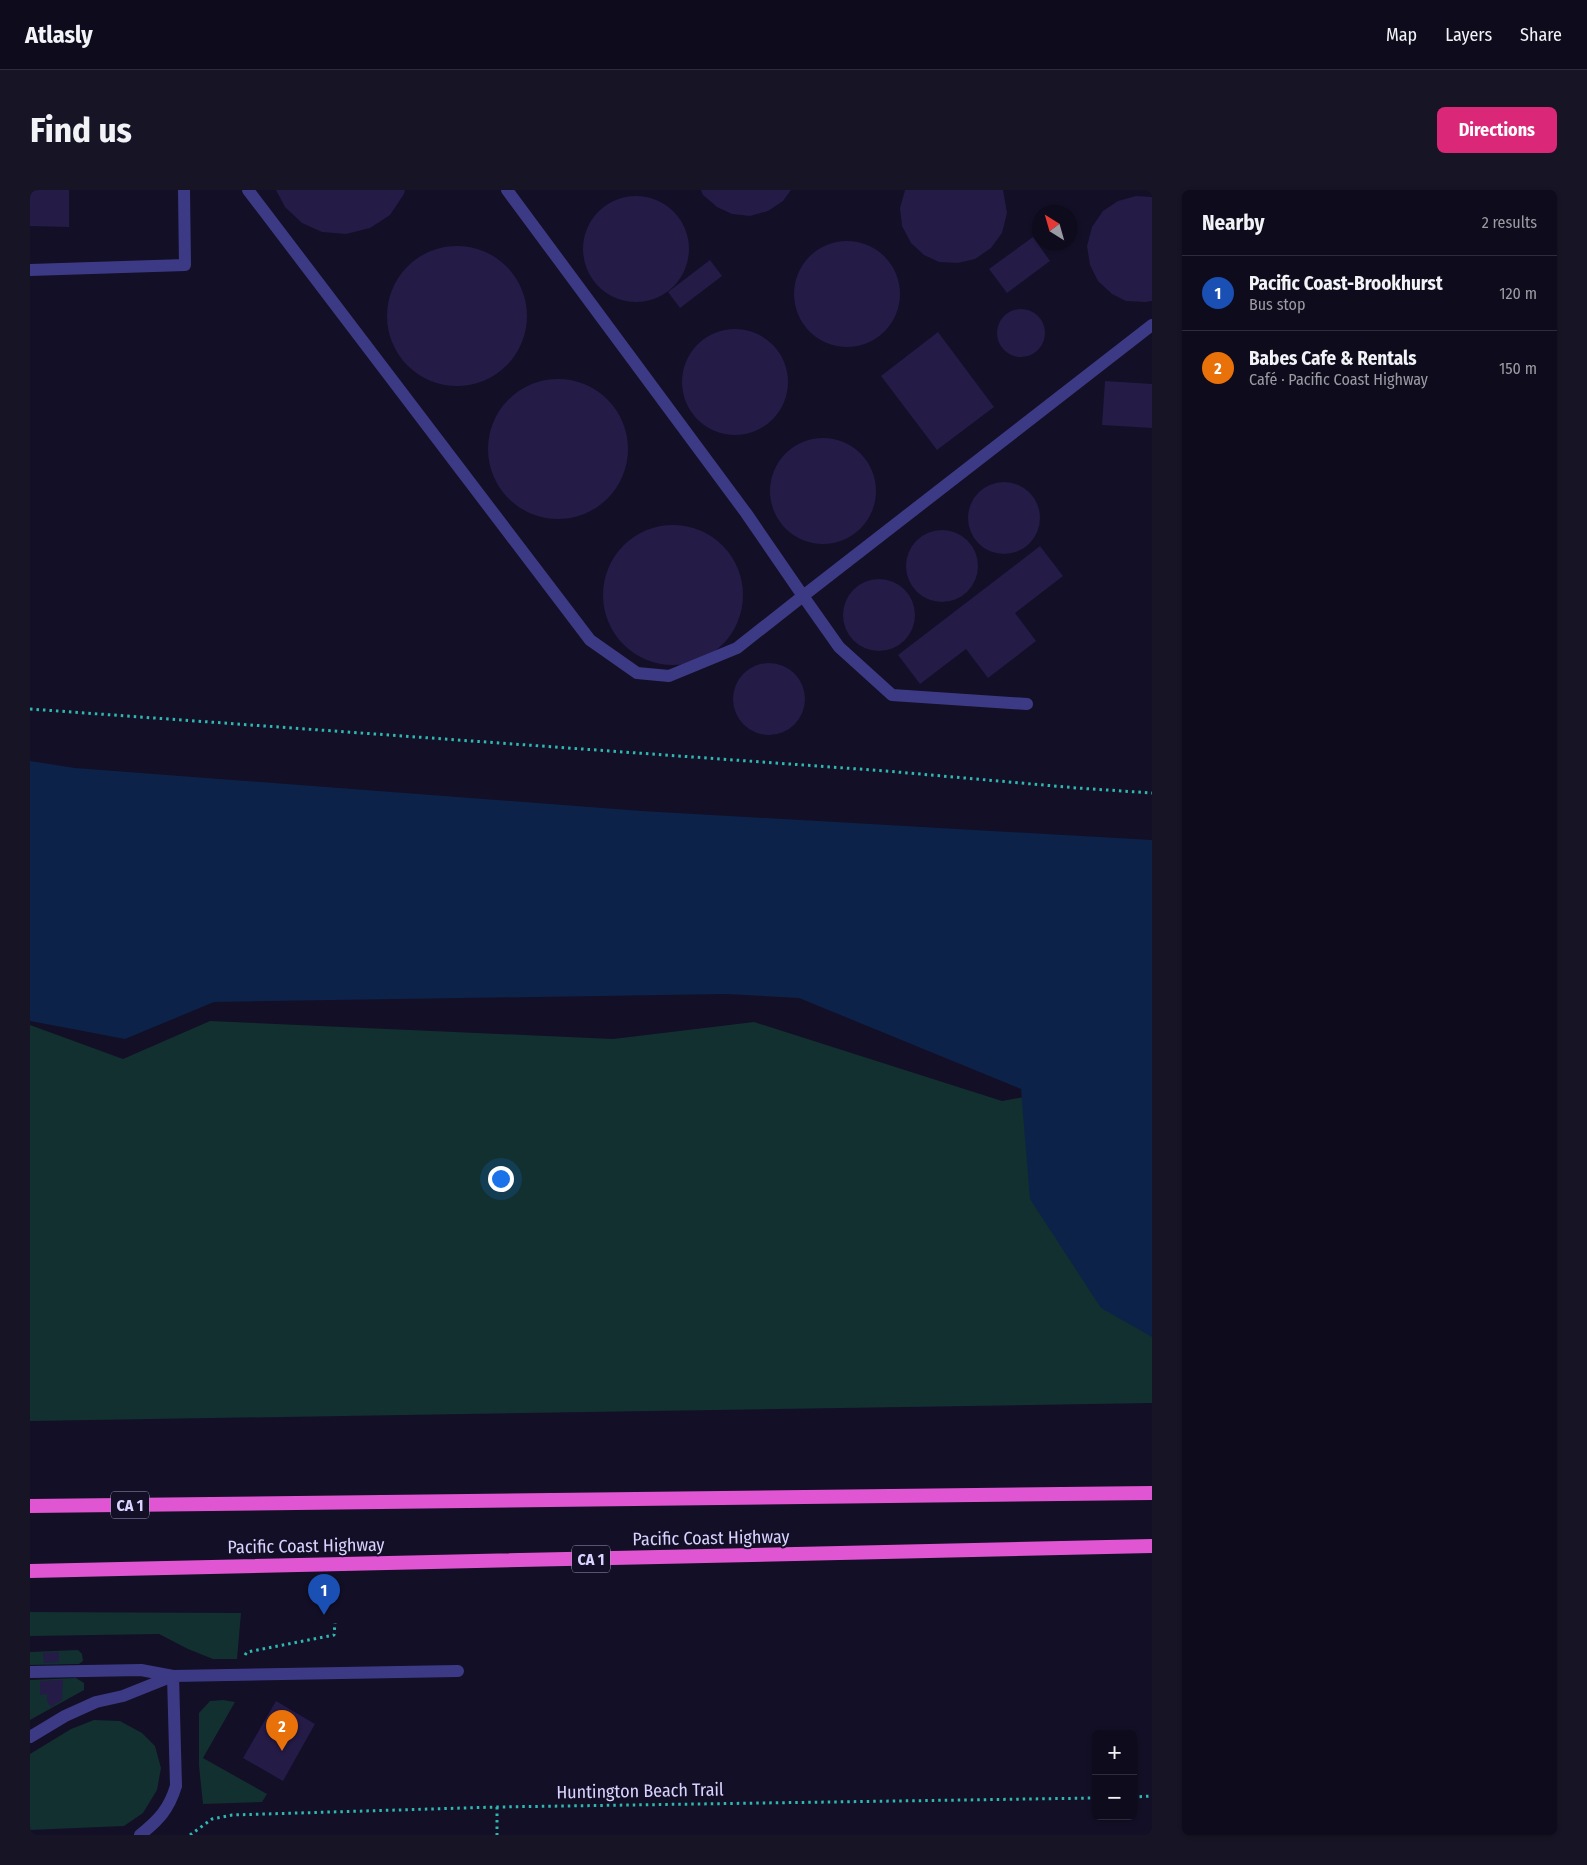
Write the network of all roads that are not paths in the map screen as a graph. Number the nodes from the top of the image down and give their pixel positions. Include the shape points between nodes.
1 (184, 190) edge
2 (248, 190) edge
3 (507, 190) edge
4 (30, 270) edge
5 (1152, 325) edge
6 (803, 596) junction
7 (1027, 704) dead end
8 (1152, 1493) edge
9 (30, 1506) edge
10 (1152, 1546) edge
11 (30, 1571) edge
12 (458, 1671) dead end
13 (30, 1672) edge
14 (173, 1676) junction
15 (30, 1737) edge
16 (140, 1835) edge

1 - 4 lane via 185,264
2 - 6 lane via 590,640 637,674 669,676 737,648
3 - 6 lane via 746,513
5 - 6 lane
6 - 7 lane via 839,647 892,695
8 - 9 highway, CA 1
10 - 11 highway, Pacific Coast Highway / CA 1
12 - 14 lane
13 - 14 lane via 141,1670
14 - 15 lane via 123,1696 96,1702
14 - 16 lane via 176,1786 159,1820

